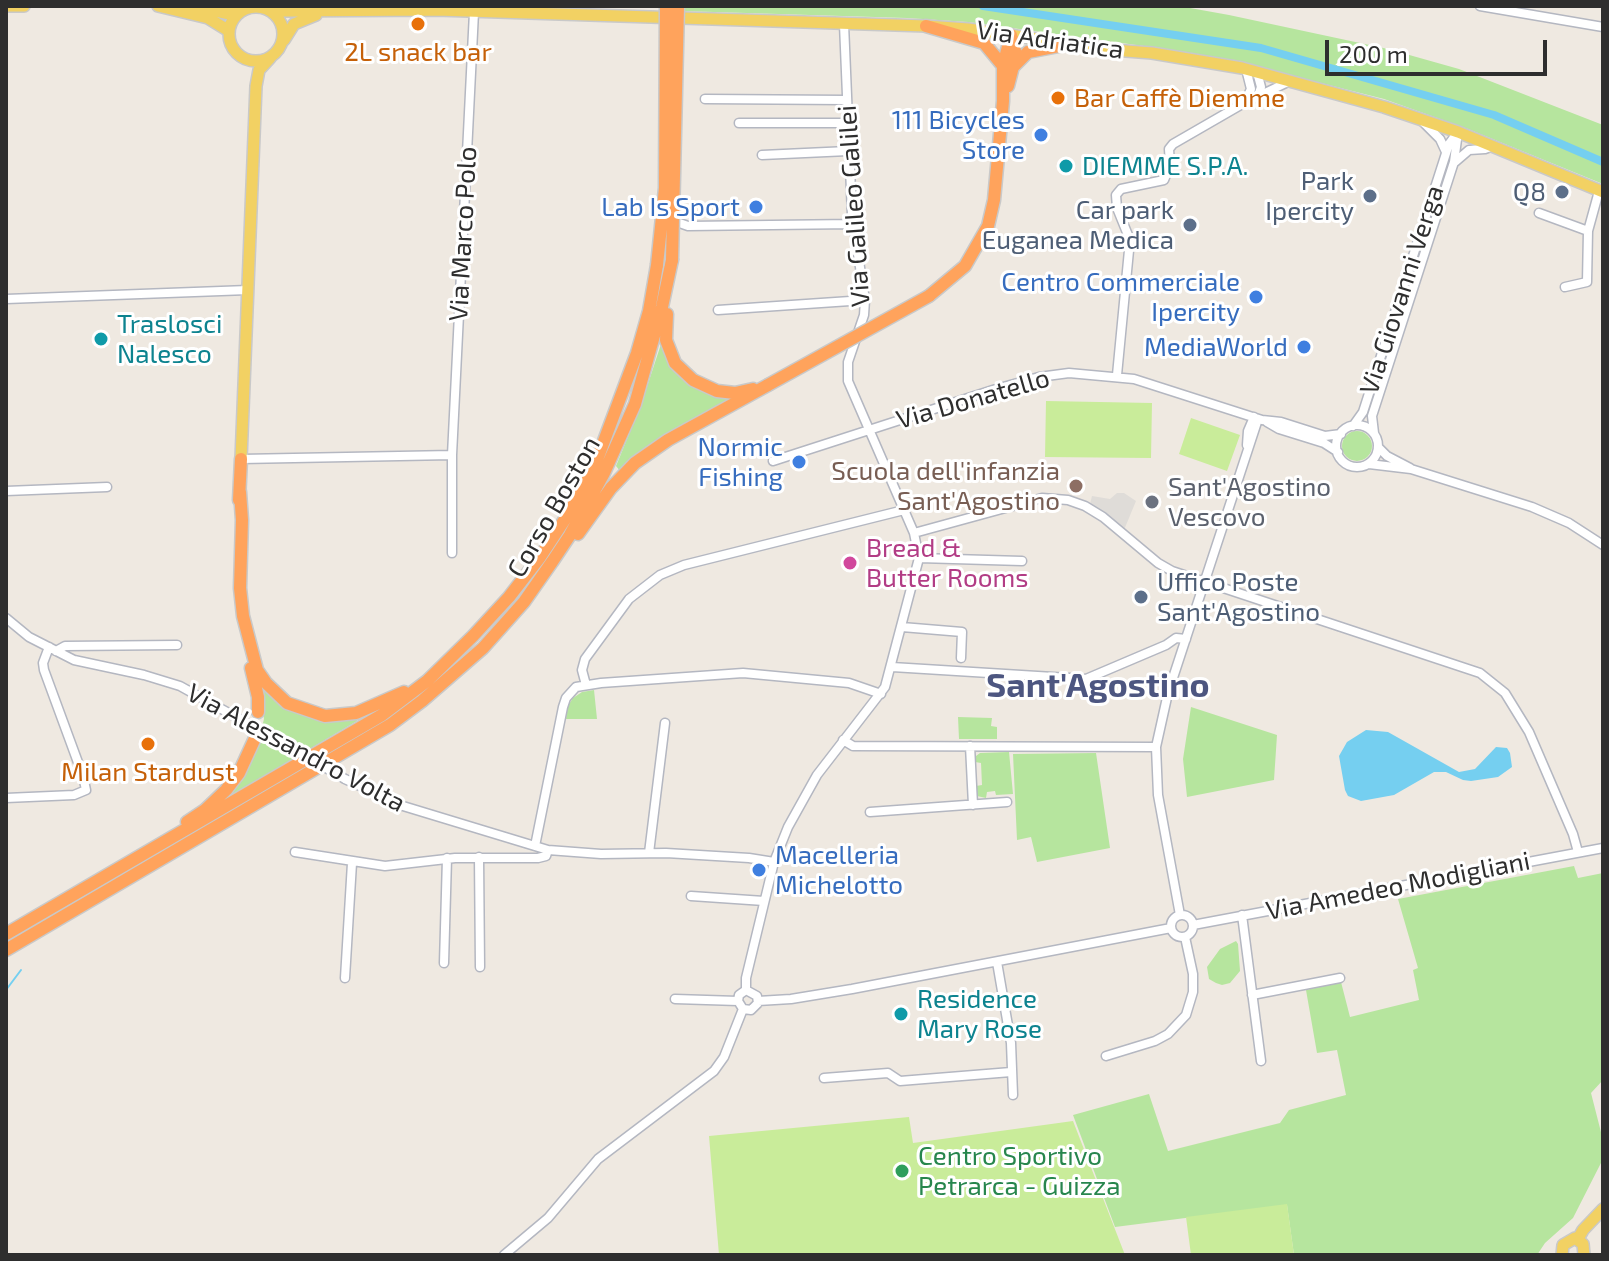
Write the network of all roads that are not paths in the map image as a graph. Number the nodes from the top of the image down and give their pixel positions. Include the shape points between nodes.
1 (6, 6) edge
2 (24, 6) edge
3 (158, 6) edge
4 (192, 6) edge
5 (666, 6) edge
6 (678, 6) edge
7 (1480, 6) edge
8 (1553, 6) edge
9 (272, 11) junction
10 (331, 11) junction
11 (240, 12) junction
12 (474, 12) junction
13 (1552, 18) junction
14 (844, 24) junction
15 (926, 26) junction
16 (1603, 27) edge
17 (229, 31) junction
18 (1011, 35) junction
19 (282, 44) junction
20 (1069, 44) junction
21 (270, 58) junction
22 (245, 59) junction
23 (1008, 66) junction
24 (1252, 71) junction
25 (1290, 80) junction
26 (256, 86) junction
27 (1258, 96) junction
28 (705, 99) dead end
29 (846, 100) junction
30 (1244, 103) junction
31 (1420, 119) junction
32 (739, 123) dead end
33 (847, 123) junction
34 (1458, 132) junction
35 (1493, 146) junction
36 (848, 151) junction
37 (1446, 153) junction
38 (762, 155) dead end
39 (1454, 162) junction
40 (1601, 191) edge
41 (1539, 213) dead end
42 (669, 220) dead end
43 (854, 224) junction
44 (1588, 231) junction
45 (672, 260) junction
46 (1565, 287) dead end
47 (248, 290) junction
48 (6, 299) edge
49 (865, 300) junction
50 (718, 310) dead end
51 (1117, 375) junction
52 (768, 385) junction
53 (1241, 414) junction
54 (1261, 420) junction
55 (1353, 426) junction
56 (869, 430) junction
57 (1252, 432) junction
58 (1374, 433) junction
59 (1341, 434) junction
60 (1378, 447) junction
61 (1338, 452) junction
62 (452, 455) junction
63 (241, 459) junction
64 (773, 461) dead end
65 (1369, 464) junction
66 (1411, 469) junction
67 (107, 487) dead end
68 (6, 491) edge
69 (240, 492) junction
70 (904, 510) junction
71 (914, 533) junction
72 (1603, 545) edge
73 (452, 553) dead end
74 (919, 558) junction
75 (1022, 561) dead end
76 (1204, 582) junction
77 (524, 602) junction
78 (8, 618) edge
79 (902, 627) junction
80 (1186, 639) junction
81 (91, 645) junction
82 (177, 645) dead end
83 (53, 649) junction
84 (961, 658) dead end
85 (90, 665) junction
86 (892, 667) junction
87 (427, 681) junction
88 (586, 685) junction
89 (881, 694) junction
90 (258, 712) dead end
91 (665, 723) dead end
92 (256, 736) dead end
93 (843, 740) junction
94 (970, 746) junction
95 (1156, 747) junction
96 (6, 798) edge
97 (1007, 802) dead end
98 (973, 805) junction
99 (870, 812) dead end
100 (535, 846) junction
101 (1603, 848) edge
102 (548, 850) junction
103 (295, 852) dead end
104 (1578, 852) junction
105 (649, 853) junction
106 (479, 857) junction
107 (447, 858) junction
108 (774, 862) junction
109 (352, 863) junction
110 (130, 864) junction
111 (691, 896) dead end
112 (764, 901) junction
113 (1180, 915) junction
114 (1242, 915) junction
115 (1193, 925) junction
116 (1171, 928) junction
117 (6, 934) edge
118 (1185, 937) junction
119 (6, 950) edge
120 (997, 962) junction
121 (444, 963) dead end
122 (480, 967) dead end
123 (345, 978) dead end
124 (1340, 978) dead end
125 (746, 990) junction
126 (1252, 995) junction
127 (675, 999) dead end
128 (758, 1001) junction
129 (740, 1005) junction
130 (1106, 1056) dead end
131 (1261, 1061) dead end
132 (1011, 1072) junction
133 (824, 1078) dead end
134 (1013, 1095) dead end
135 (1603, 1209) edge
136 (1578, 1239) junction
137 (504, 1255) edge
138 (1562, 1255) edge
139 (1584, 1255) edge

1 - 2 main road
3 - 17 main road via 208,18
4 - 11 main road
5 - 87 highway, Corso Boston, bridge via 665,188 657,265 649,311 621,401 567,516 509,597
6 - 45 highway, Corso Boston, bridge
7 - 13 street
8 - 13 street
9 - 10 main road, Via Adriatica
9 - 11 main road via 256,6
9 - 19 main road via 283,26
10 - 12 main road, Via Adriatica
10 - 19 main road, Via Adriatica via 294,24
11 - 17 main road
12 - 14 main road, Via Adriatica
12 - 62 street, Via Marco Polo
13 - 16 street
14 - 15 main road, Via Adriatica
14 - 29 street, Via Galileo Galilei
15 - 18 main road, Via Adriatica
15 - 23 highway via 984,43
17 - 22 main road via 233,48
18 - 20 main road, Via Adriatica
18 - 23 highway
19 - 21 main road
20 - 23 highway via 1028,52
20 - 24 main road, Via Adriatica
21 - 22 main road
21 - 26 main road via 259,70
22 - 26 main road
23 - 52 highway, bridge via 994,200 982,240 965,266 929,296
24 - 25 main road, Via Adriatica
24 - 27 street via 1261,87
24 - 30 street
25 - 27 street
25 - 31 main road, Via Adriatica
26 - 47 main road
27 - 30 street
28 - 29 street
29 - 33 street, Via Galileo Galilei
30 - 51 street via 1171,146 1164,180 1121,189 1116,195 1130,240
31 - 34 main road, Via Adriatica
31 - 37 street, Via Giovanni Verga
32 - 33 street
33 - 36 street, Via Galileo Galilei
34 - 35 main road, Via Adriatica
34 - 37 street, Via Giovanni Verga
34 - 39 street, Via Giovanni Verga
35 - 39 street, Via Giovanni Verga via 1469,150
35 - 40 main road, Via Adriatica
36 - 38 street
36 - 43 street, Via Galileo Galilei
37 - 55 street, Via Giovanni Verga via 1363,412
39 - 58 street, Via Giovanni Verga via 1381,381 1372,416
40 - 44 street
41 - 44 street
42 - 43 street via 688,226
43 - 49 street, Via Galileo Galilei
44 - 46 street via 1587,282
45 - 52 highway via 665,325 675,363 693,380 717,391 735,393
45 - 77 highway, Corso Boston via 635,404 570,535
47 - 48 street
47 - 63 main road
49 - 50 street
49 - 56 street, Via Galileo Galilei via 847,371
51 - 53 street, Via Donatello
51 - 56 street, Via Donatello via 1039,377
52 - 77 highway via 635,463
53 - 54 street, Via Donatello
53 - 57 street
54 - 57 street
54 - 57 street
54 - 59 street, Via Donatello via 1325,436
54 - 61 street, Via Donatello
55 - 58 street
55 - 59 street
56 - 64 street
56 - 70 street, Via Galileo Galilei
57 - 76 street
58 - 60 street
59 - 61 street
60 - 65 street
60 - 66 street, Via Donatello
61 - 65 street, Via Donatello via 1349,465
62 - 63 street
62 - 73 street, Via Marco Polo
63 - 69 highway
65 - 66 street, Via Donatello
66 - 72 street, Via Donatello via 1552,515
67 - 68 street
69 - 87 highway via 245,628 257,670 276,694 325,716 356,713
69 - 90 highway via 234,587
70 - 71 street, Via Galileo Galilei
70 - 88 street via 660,575 629,599 585,659
71 - 74 street, Via Galileo Galilei
71 - 76 street via 1056,498 1096,512 1158,563
74 - 75 street
74 - 79 street, Via Galileo Galilei
76 - 80 street
76 - 104 street via 1464,667 1492,681 1529,732
77 - 119 highway, Corso Boston via 483,648 390,725
78 - 83 street, Via Alessandro Volta
79 - 84 street via 962,632
79 - 86 street, Via Galileo Galilei
80 - 86 street via 1176,638 1086,679
80 - 95 street
81 - 82 street, Via Alessandro Volta
81 - 83 street, Via Alessandro Volta
81 - 85 street
83 - 85 street, Via Alessandro Volta
83 - 96 street via 44,670 86,790
85 - 100 street, Via Alessandro Volta, bridge via 180,686 403,806
86 - 89 street, Via Galileo Galilei
87 - 110 highway, Corso Boston via 340,741
88 - 89 street via 743,673 849,683
88 - 100 street via 572,690 563,707
89 - 93 street, Via Galileo Galilei
91 - 105 street
92 - 110 highway via 226,790
93 - 94 street via 853,746
93 - 108 street, Via Galileo Galilei via 817,775
94 - 95 street
94 - 98 street
95 - 113 street via 1158,795
97 - 98 street
98 - 99 street
100 - 102 street, Via Alessandro Volta
101 - 104 street, Via Amedeo Modigliani
102 - 105 street, Via Alessandro Volta
102 - 106 street, Via Alessandro Volta via 538,858
103 - 109 street, Via Alessandro Volta
104 - 114 street, Via Amedeo Modigliani
105 - 108 street, Via Alessandro Volta
106 - 107 street, Via Alessandro Volta
106 - 122 street
107 - 109 street, Via Alessandro Volta via 385,866
107 - 121 street
108 - 112 street, Via Galileo Galilei
109 - 123 street
110 - 117 highway, Corso Boston
111 - 112 street
112 - 125 street, Via Galileo Galilei
113 - 115 street
113 - 116 street
114 - 115 street, Via Amedeo Modigliani
114 - 126 street
115 - 118 street
116 - 118 street via 1176,936
116 - 120 street
118 - 130 street via 1193,974 1186,1015 1155,1041
120 - 128 street
120 - 132 street
124 - 126 street
125 - 128 street
125 - 129 street, Via Galileo Galilei via 739,995
126 - 131 street
127 - 129 street
128 - 129 street via 751,1010
129 - 137 street, Via Galileo Galilei via 724,1057 714,1071 598,1159 548,1218
132 - 133 street via 900,1081 888,1073
132 - 134 street
135 - 136 main road
136 - 138 main road via 1565,1242
136 - 139 main road

